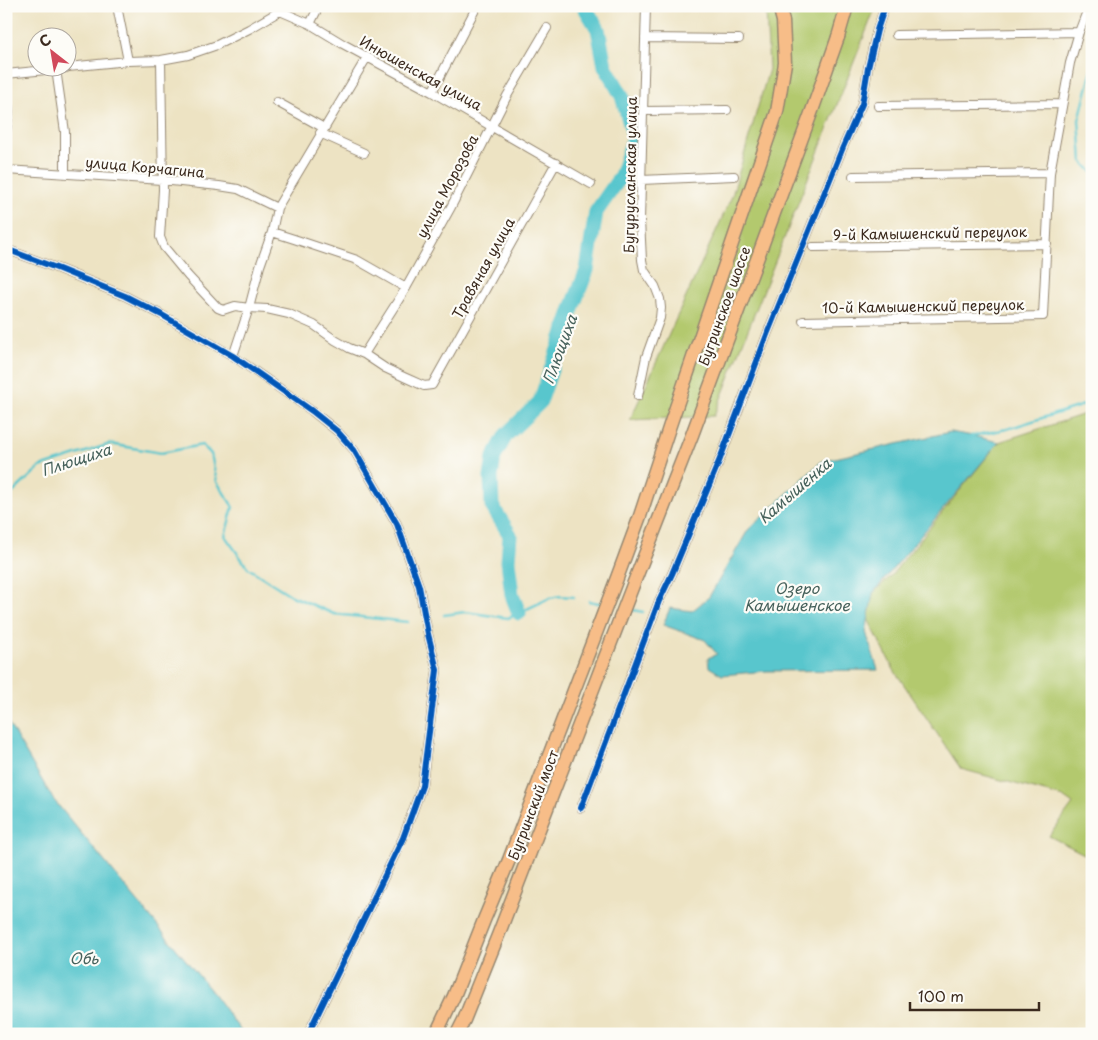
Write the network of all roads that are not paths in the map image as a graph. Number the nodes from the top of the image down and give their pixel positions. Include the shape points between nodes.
1 (117, 6) edge
2 (273, 6) edge
3 (320, 6) edge
4 (477, 6) edge
5 (646, 6) edge
6 (779, 6) edge
7 (840, 6) edge
8 (848, 6) edge
9 (885, 6) edge
10 (1089, 6) edge
11 (280, 11) junction
12 (310, 24) junction
13 (547, 28) dead end
14 (1079, 32) junction
15 (896, 35) dead end
16 (838, 37) junction
17 (646, 38) junction
18 (739, 39) dead end
19 (367, 57) junction
20 (161, 60) junction
21 (128, 61) junction
22 (78, 66) edge
23 (28, 72) edge
24 (6, 74) edge
25 (57, 78) edge
26 (6, 88) edge
27 (432, 92) junction
28 (277, 102) dead end
29 (1062, 104) junction
30 (878, 106) dead end
31 (727, 110) dead end
32 (644, 111) junction
33 (492, 126) junction
34 (322, 130) junction
35 (6, 132) edge
36 (364, 153) dead end
37 (556, 163) junction
38 (6, 170) edge
39 (65, 173) junction
40 (1050, 174) junction
41 (734, 176) dead end
42 (853, 176) dead end
43 (162, 180) junction
44 (641, 180) junction
45 (592, 184) dead end
46 (277, 208) junction
47 (272, 232) junction
48 (1047, 244) junction
49 (813, 247) dead end
50 (6, 250) edge
51 (406, 288) junction
52 (249, 308) junction
53 (803, 321) dead end
54 (364, 354) junction
55 (233, 356) junction
56 (638, 396) dead end
57 (633, 585) joint
58 (580, 808) dead end
59 (308, 1034) edge
60 (436, 1034) edge
61 (457, 1034) edge

1 - 21 street
2 - 11 street, Инюшенская улица
3 - 12 street
4 - 27 street
5 - 17 street, Бугурусланская улица
6 - 60 main road via 785,62 777,112 640,516 509,860
7 - 16 main road
8 - 16 main road
9 - 58 street via 862,104 720,459 659,601
10 - 14 street
11 - 12 street, Инюшенская улица
11 - 20 street via 217,45
12 - 19 street, Инюшенская улица
13 - 33 street, улица Морозова
14 - 15 street
14 - 29 street
16 - 57 main road, Бугринское шоссе via 699,417
17 - 18 street
17 - 32 street, Бугурусланская улица
19 - 27 street, Инюшенская улица
19 - 34 street
20 - 21 street
20 - 43 street
21 - 22 street
23 - 24 street
25 - 39 street via 65,132
26 - 35 street
27 - 33 street, Инюшенская улица
28 - 34 street
29 - 30 street
29 - 40 street
31 - 32 street
32 - 44 street, Бугурусланская улица
33 - 37 street, Инюшенская улица
33 - 51 street, улица Морозова
34 - 36 street
34 - 46 street
37 - 45 street, Инюшенская улица
37 - 54 street, Травяная улица via 432,385 424,386 404,377
38 - 39 street, улица Корчагина
39 - 43 street, улица Корчагина
40 - 42 street
40 - 48 street
41 - 44 street
43 - 46 street, улица Корчагина via 238,189
43 - 52 street via 160,237 164,247 218,308
44 - 56 street, Бугурусланская улица via 642,260 644,270 655,286 661,308
46 - 47 street
47 - 51 street via 357,260
47 - 52 street
48 - 49 street, 9-й Камышенский переулок
48 - 53 street, 10-й Камышенский переулок via 1043,316
50 - 55 street via 125,296
51 - 54 street, улица Морозова
52 - 54 street via 289,314
52 - 55 street
55 - 59 street via 312,411 354,450 397,524 419,586 437,670 422,786 403,838
57 - 61 main road, Бугринский мост via 503,924

